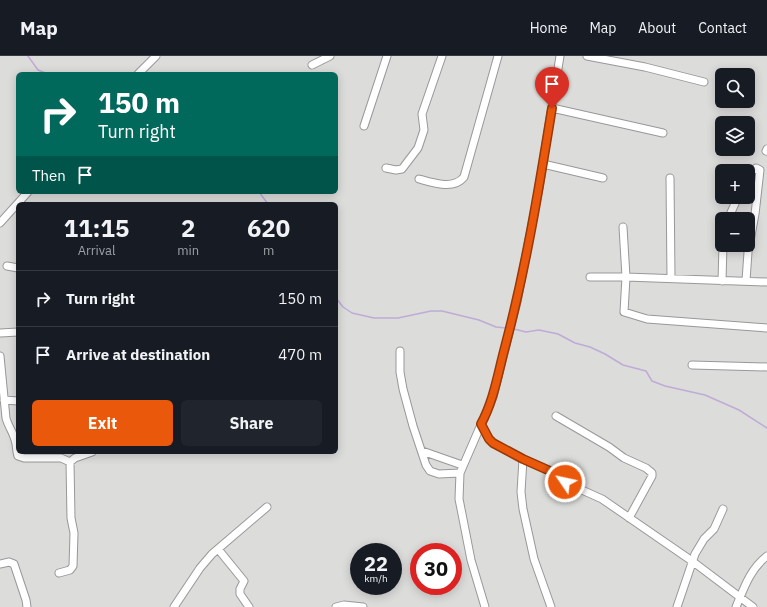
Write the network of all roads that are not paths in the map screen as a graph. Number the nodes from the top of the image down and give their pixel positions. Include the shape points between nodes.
1 (156, 56) edge
2 (330, 56) edge
3 (387, 56) edge
4 (442, 56) edge
5 (498, 56) edge
6 (560, 56) edge
7 (587, 56) edge
8 (312, 65) dead end
9 (140, 72) edge
10 (704, 82) dead end
11 (552, 108) junction
12 (364, 126) dead end
13 (663, 133) dead end
14 (543, 164) junction
15 (386, 168) dead end
16 (755, 169) edge
17 (603, 178) dead end
18 (670, 178) dead end
19 (419, 179) dead end
20 (26, 194) edge
21 (19, 202) edge
22 (16, 205) edge
23 (0, 223) edge
24 (623, 227) dead end
25 (723, 252) edge
26 (8, 266) dead end
27 (16, 268) edge
28 (590, 277) dead end
29 (626, 277) junction
30 (671, 278) junction
31 (722, 281) junction
32 (746, 281) junction
33 (767, 282) edge
34 (767, 328) edge
35 (16, 332) edge
36 (0, 333) edge
37 (400, 351) dead end
38 (0, 356) edge
39 (692, 365) dead end
40 (767, 367) edge
41 (1, 373) edge
42 (4, 400) junction
43 (16, 401) edge
44 (556, 416) dead end
45 (481, 424) junction
46 (16, 440) edge
47 (16, 440) edge
48 (16, 451) edge
49 (422, 451) junction
50 (17, 454) edge
51 (86, 454) edge
52 (523, 459) junction
53 (70, 462) junction
54 (462, 465) junction
55 (460, 473) junction
56 (267, 507) dead end
57 (723, 510) dead end
58 (629, 518) junction
59 (218, 549) junction
60 (767, 556) edge
61 (692, 562) junction
62 (0, 564) edge
63 (59, 573) dead end
64 (740, 597) junction
65 (27, 607) edge
66 (174, 607) edge
67 (248, 607) edge
68 (336, 607) edge
69 (363, 607) edge
70 (485, 607) edge
71 (551, 607) edge
72 (677, 607) edge
73 (736, 607) edge
74 (753, 607) edge

1 - 9 street
2 - 8 street
3 - 12 street
4 - 15 street via 422,114 424,130 418,148 402,169
5 - 19 street via 462,181 439,184
6 - 11 street
7 - 10 street
11 - 13 street
11 - 14 street
14 - 17 street
14 - 45 street via 517,302 493,397
16 - 32 street via 760,170
18 - 30 street
20 - 21 street
22 - 23 street
24 - 29 street
25 - 31 street
26 - 27 street
28 - 29 street
29 - 30 street
29 - 34 street via 624,312 628,314 647,319
30 - 31 street
31 - 32 street
32 - 33 street
35 - 36 street
37 - 49 street via 402,389
38 - 41 street
39 - 40 street
41 - 42 street
42 - 43 street
42 - 46 street via 8,426
44 - 58 street via 652,473
45 - 52 street via 493,443
45 - 54 street
47 - 48 street
49 - 54 street
49 - 55 street via 430,471 439,474
50 - 53 street via 24,458 61,458
51 - 53 street
52 - 58 street via 602,499
52 - 71 street via 523,509 534,560
53 - 63 street via 73,566 70,570
54 - 55 street
55 - 70 street via 459,499 471,560
56 - 59 street
57 - 61 street
58 - 61 street
59 - 66 street via 200,568
59 - 67 street via 244,581 240,594
60 - 64 street via 749,576
61 - 64 street
61 - 72 street
62 - 65 street via 14,564
64 - 73 street
64 - 74 street
68 - 69 street

